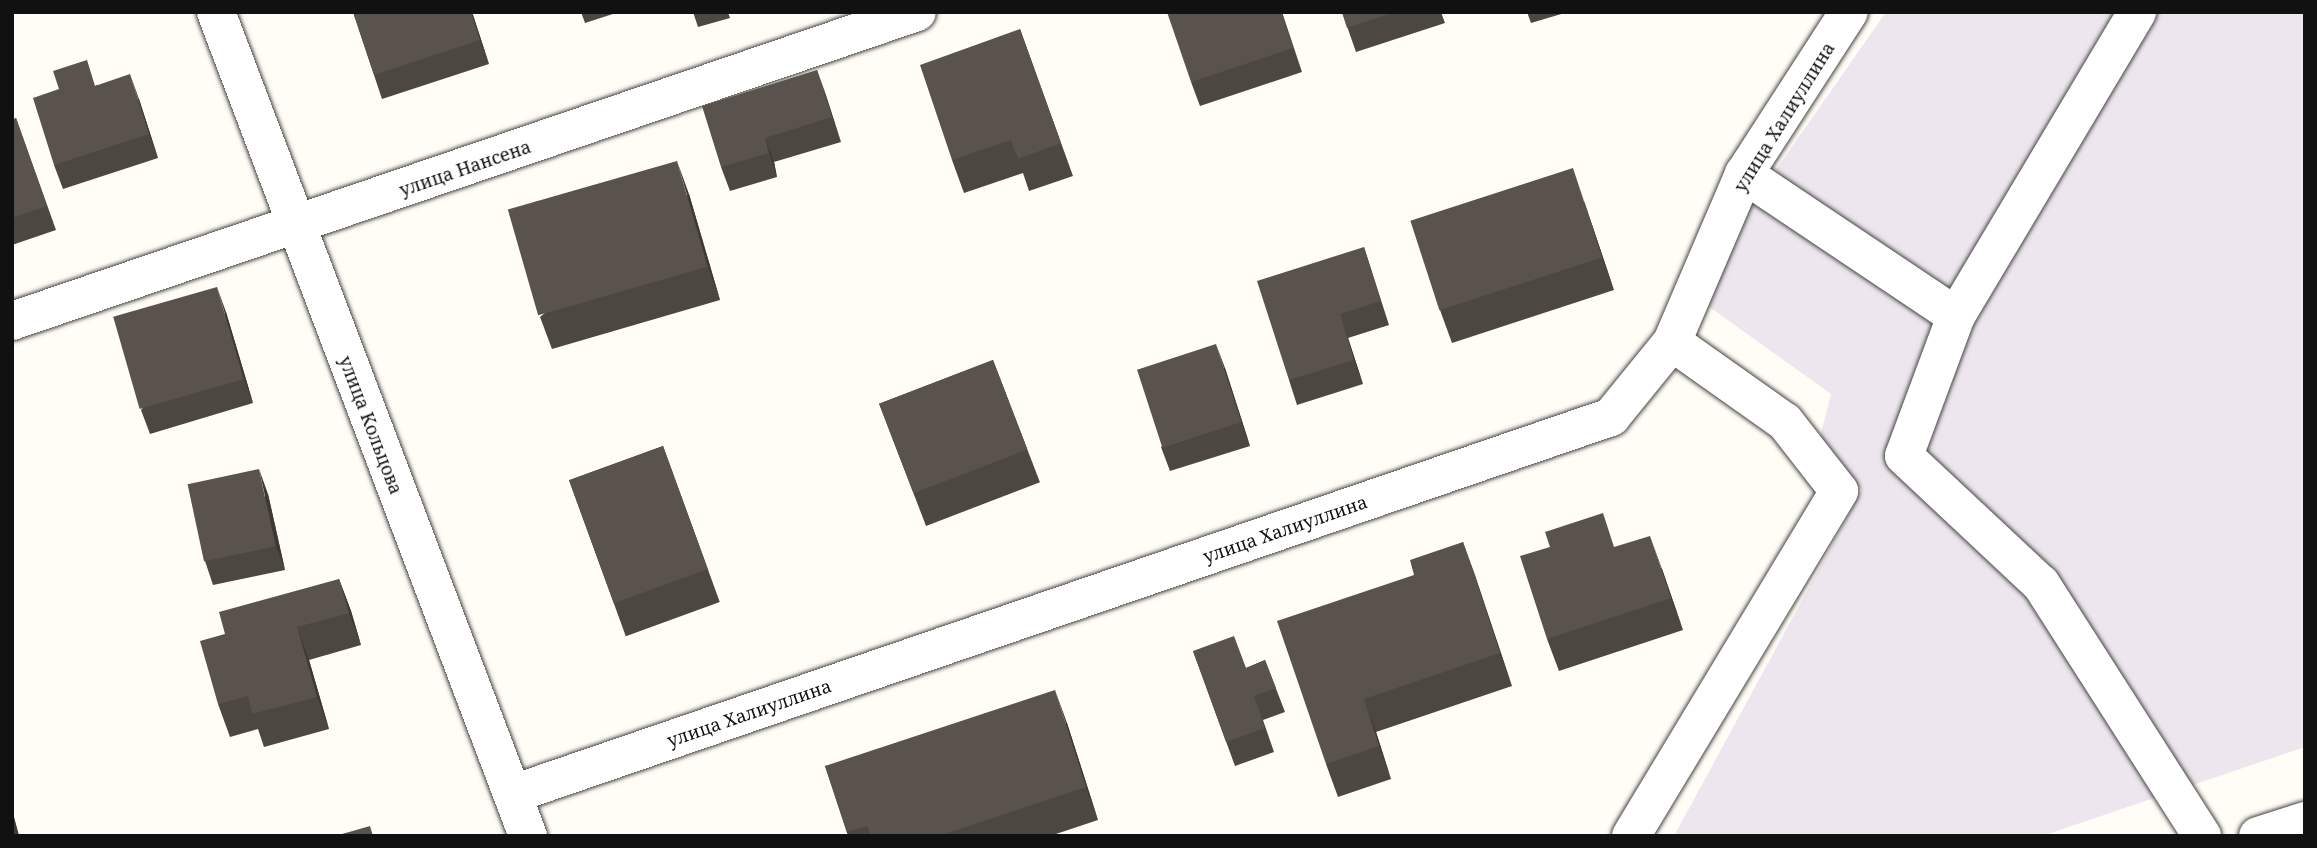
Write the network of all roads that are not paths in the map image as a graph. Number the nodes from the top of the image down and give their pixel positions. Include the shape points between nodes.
1 (216, 12) edge
2 (917, 12) edge
3 (1849, 12) edge
4 (2137, 12) edge
5 (1744, 174) junction
6 (294, 227) junction
7 (1956, 316) junction
8 (12, 321) edge
9 (1672, 342) junction
10 (513, 794) junction
11 (2305, 821) edge
12 (528, 836) edge
13 (1632, 836) edge
14 (2202, 836) edge
15 (2258, 836) edge

1 - 6 street, улица Кольцова
2 - 6 street, улица Нансена
3 - 5 street, улица Халиуллина
4 - 7 street
5 - 7 street
5 - 9 street, улица Халиуллина
6 - 8 street, улица Нансена
6 - 10 street, улица Кольцова
7 - 14 street via 1903,456 2041,584
9 - 10 street, улица Халиуллина via 1611,417
9 - 13 street via 1786,422 1839,491
10 - 12 street, улица Кольцова
11 - 15 street

